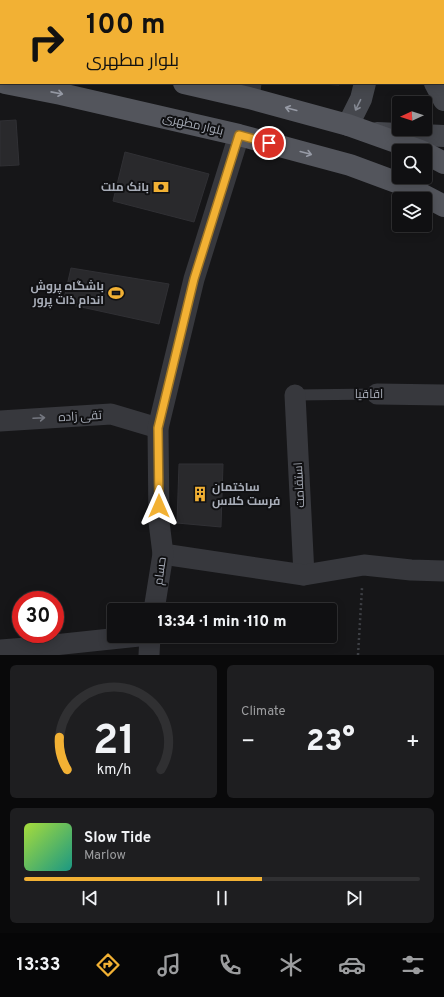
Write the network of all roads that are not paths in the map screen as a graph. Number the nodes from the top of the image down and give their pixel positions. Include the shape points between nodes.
1 (10, 84) edge
2 (193, 84) edge
3 (365, 84) edge
4 (436, 84) edge
5 (250, 90) edge
6 (444, 100) edge
7 (348, 125) junction
8 (369, 132) junction
9 (239, 135) junction
10 (444, 136) edge
11 (402, 144) edge
12 (432, 157) edge
13 (444, 163) edge
14 (444, 206) edge
15 (377, 394) joint
16 (295, 395) joint
17 (444, 395) edge
18 (0, 421) edge
19 (158, 428) junction
20 (163, 554) junction
21 (444, 571) edge
22 (304, 575) junction
23 (155, 603) edge
24 (107, 641) edge
25 (150, 643) edge
26 (0, 650) edge
27 (26, 652) edge
28 (149, 655) edge

1 -> 9 main road, بلوار مطهری
2 - 5 main road
3 -> 7 street via 361,99
4 - 6 street
7 -> 5 main road
7 - 8 main road
8 - 10 street
8 - 11 main road
9 -> 14 main road, بلوار مطهری via 350,165 404,185
9 - 19 street, حسام via 194,279
12 - 13 main road
15 - 16 lane, اقاقیا
15 - 17 street, اقاقیا
16 - 22 street, استقامت
18 -> 19 street, تقی زاده via 111,414
19 - 20 street, حسام via 159,522
20 - 22 street
20 - 23 street, حسام
21 - 22 street via 364,565
24 - 27 street
25 - 28 street
26 - 27 street

